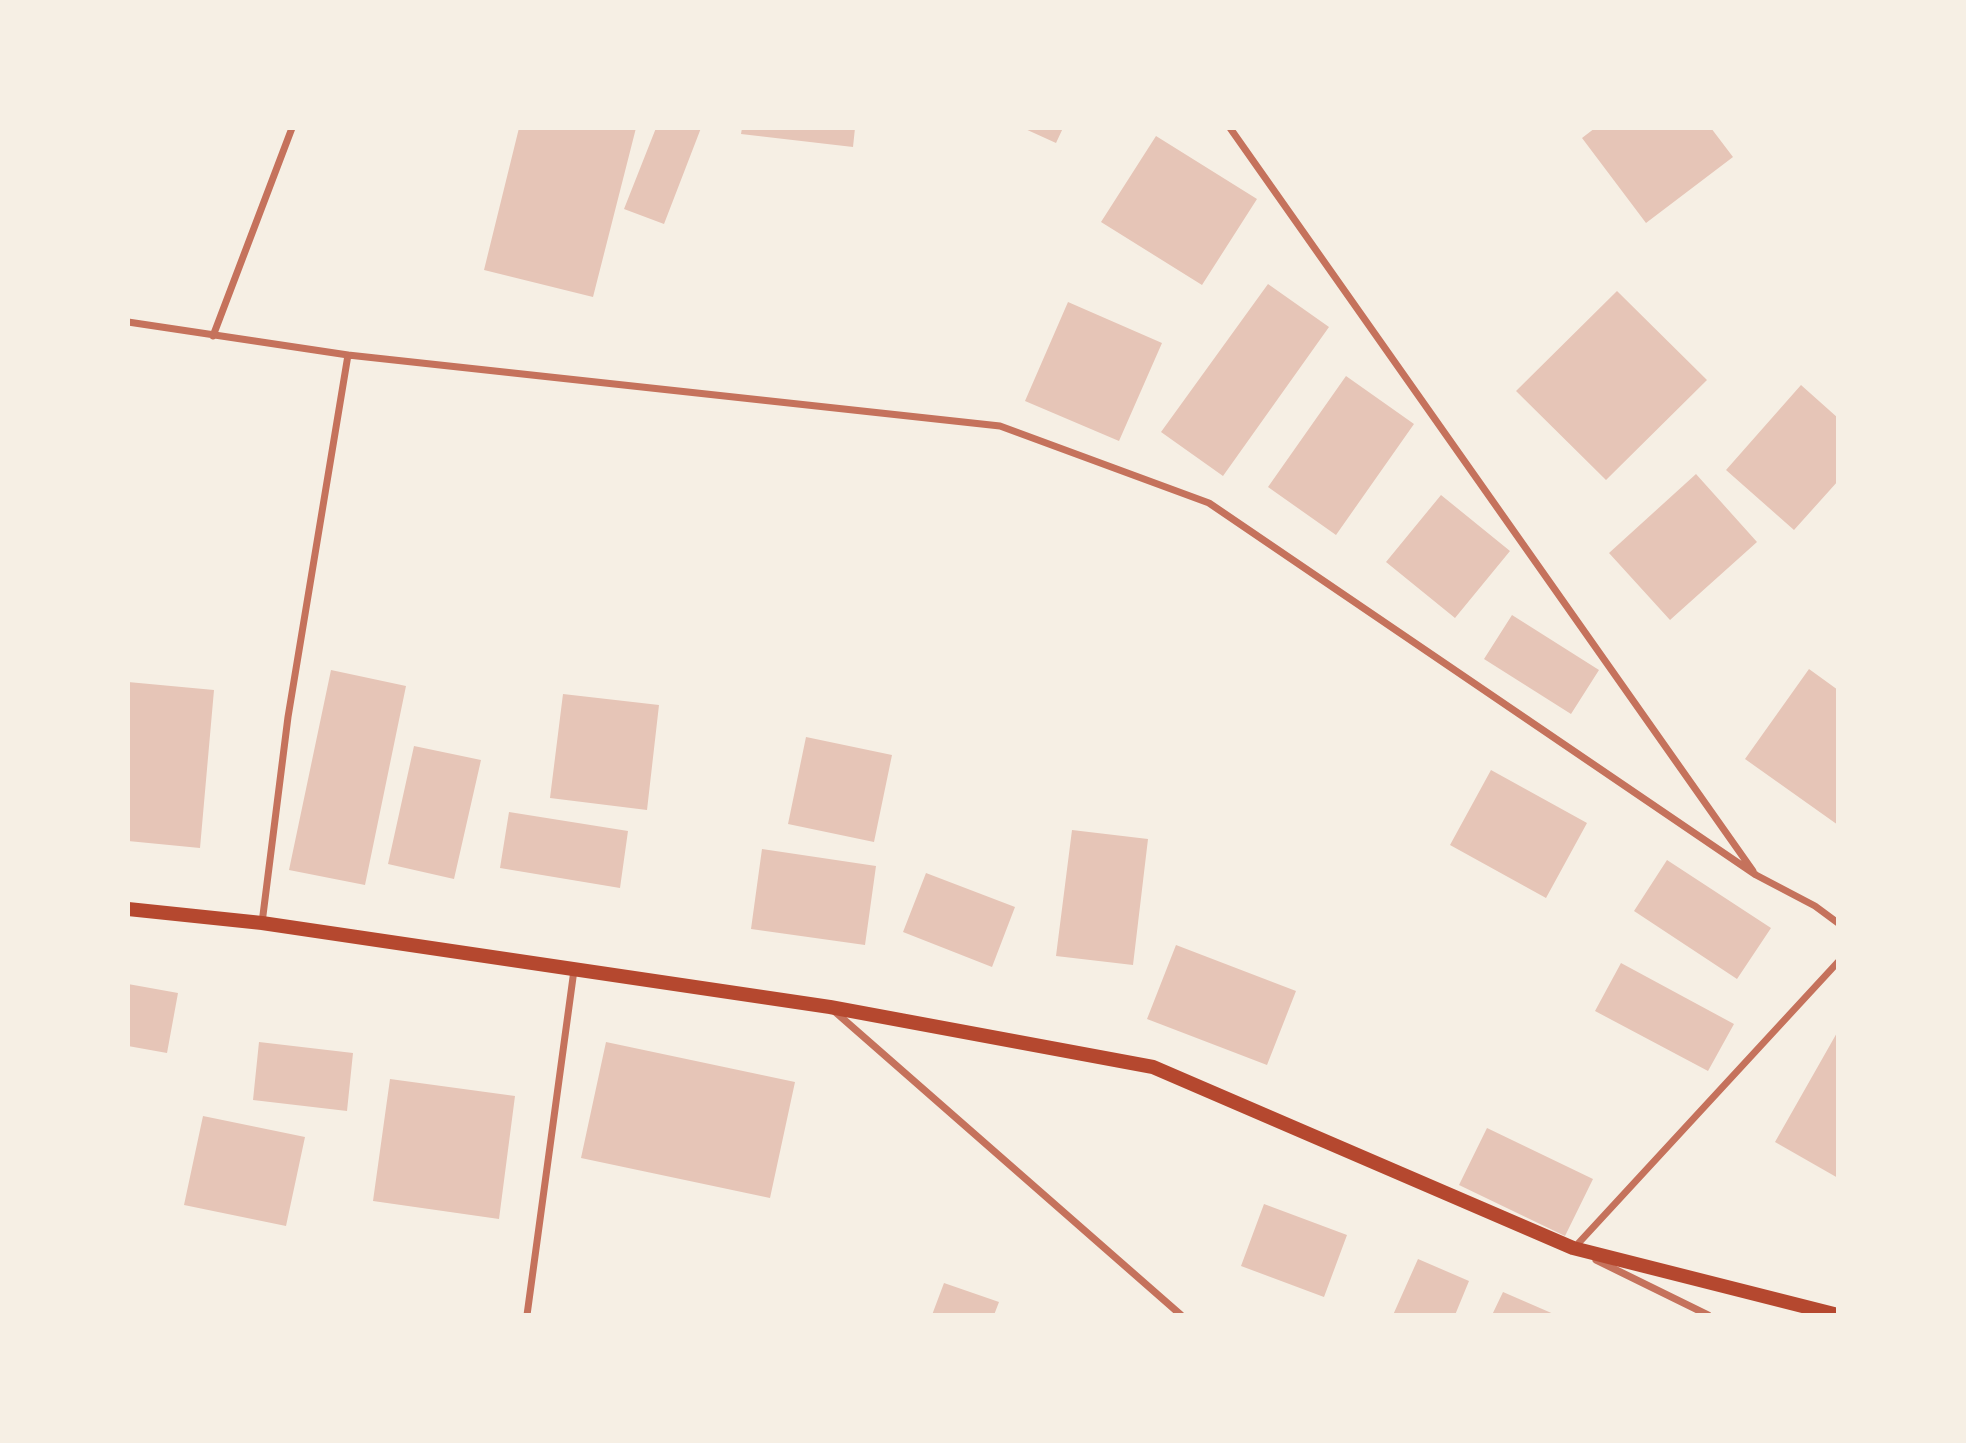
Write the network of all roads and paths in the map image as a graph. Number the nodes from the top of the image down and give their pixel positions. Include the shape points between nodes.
1 (292, 128) edge
2 (1230, 128) edge
3 (128, 322) edge
4 (213, 336) junction
5 (348, 355) junction
6 (1755, 875) junction
7 (128, 909) edge
8 (262, 923) junction
9 (1838, 923) edge
10 (1838, 962) edge
11 (574, 970) junction
12 (830, 1007) junction
13 (1573, 1248) junction
14 (527, 1315) edge
15 (1181, 1315) edge
16 (1708, 1315) edge
17 (1838, 1315) edge

1 - 4 street
2 - 6 street
3 - 4 street
4 - 5 street
5 - 6 street via 1000,426 1209,503
5 - 8 street via 288,717
6 - 9 street
7 - 8 main road
8 - 11 main road
10 - 13 street
11 - 12 main road
11 - 14 street
12 - 13 main road via 1153,1068
12 - 15 street
13 - 16 street
13 - 17 main road

